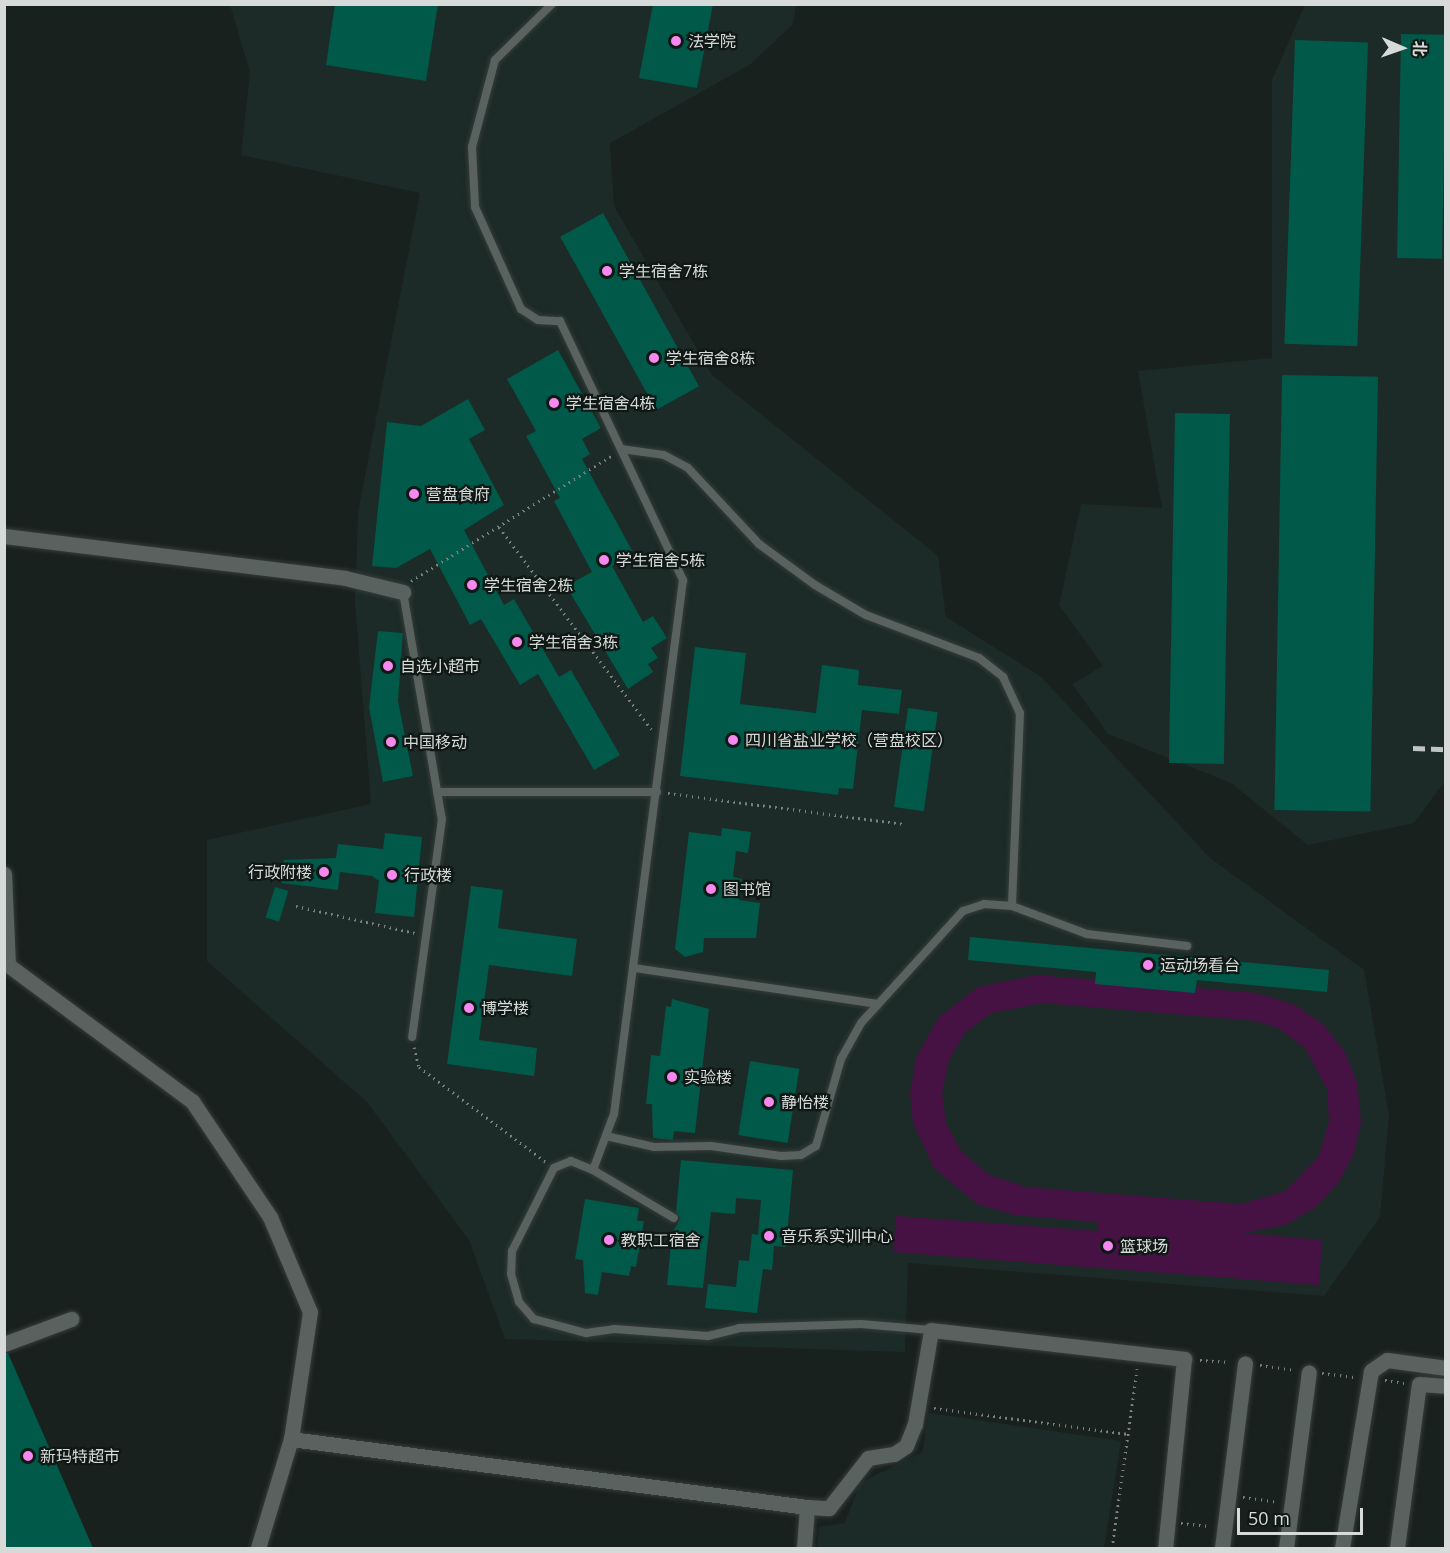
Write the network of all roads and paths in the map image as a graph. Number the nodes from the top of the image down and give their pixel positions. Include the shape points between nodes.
1 (552, 4) edge
2 (621, 449) junction
3 (499, 527) junction
4 (4, 536) edge
5 (403, 592) junction
6 (663, 745) junction
7 (437, 792) junction
8 (657, 792) junction
9 (902, 824) dead end
10 (4, 874) edge
11 (296, 906) dead end
12 (1011, 906) junction
13 (426, 936) junction
14 (1187, 946) dead end
15 (634, 968) junction
16 (878, 1004) junction
17 (412, 1037) joint
18 (606, 1136) junction
19 (554, 1168) junction
20 (593, 1170) junction
21 (674, 1218) dead end
22 (71, 1319) dead end
23 (931, 1330) junction
24 (4, 1344) edge
25 (1142, 1354) junction
26 (1184, 1359) junction
27 (1245, 1364) junction
28 (1446, 1368) edge
29 (1309, 1372) junction
30 (1367, 1379) junction
31 (1419, 1384) junction
32 (1446, 1386) edge
33 (918, 1406) junction
34 (1128, 1434) junction
35 (291, 1439) junction
36 (1228, 1495) junction
37 (1292, 1503) junction
38 (807, 1507) junction
39 (1167, 1521) junction
40 (1224, 1528) junction
41 (258, 1548) edge
42 (804, 1548) edge
43 (1112, 1548) edge
44 (1164, 1548) edge
45 (1222, 1548) edge
46 (1287, 1548) edge
47 (1341, 1548) edge
48 (1397, 1548) edge

1 - 2 lane via 495,60 480,108 470,181 475,207 520,309 538,320 560,321
2 - 3 path
2 - 6 lane via 683,580
2 - 12 lane via 664,455 688,468 759,544 815,585 866,615 979,658 1003,677 1020,713
3 - 5 path via 416,574
3 - 6 path
4 - 5 street via 345,578
5 - 7 lane
6 - 8 lane
7 - 8 lane
7 - 13 lane via 442,819
8 - 9 path
8 - 15 lane
10 - 35 street via 8,965 192,1101 270,1217 310,1312
11 - 13 path
12 - 14 lane via 1088,934
12 - 16 lane via 984,904 963,911
13 - 17 lane
15 - 16 lane
15 - 18 lane via 614,1114
16 - 18 lane via 841,1059 816,1146 801,1155 654,1147
17 - 19 path via 419,1067
18 - 20 lane
19 - 20 lane via 571,1161
19 - 23 lane via 512,1251 511,1274 519,1302 534,1319 586,1333 639,1330 677,1336 739,1328 861,1324
20 - 21 lane
22 - 24 street
23 - 25 street
23 - 33 street
25 - 26 street
25 - 34 path via 1133,1381
26 - 27 path
26 - 39 street
27 - 29 path
27 - 36 street
28 - 30 street via 1388,1360
29 - 30 path
29 - 37 street
30 - 31 path
30 - 47 street
31 - 32 street
31 - 48 street
33 - 34 path
33 - 38 street via 906,1446 868,1458 829,1508
34 - 43 path
35 - 38 street
35 - 41 street
36 - 37 path
36 - 40 street
37 - 46 street
38 - 42 street
39 - 40 path
39 - 44 street
40 - 45 street

